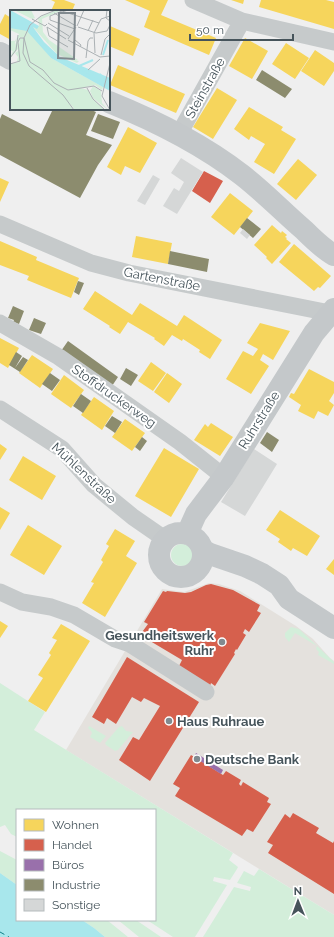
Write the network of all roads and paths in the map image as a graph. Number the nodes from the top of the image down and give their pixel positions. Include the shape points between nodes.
1 (193, 0) edge
2 (242, 21) junction
3 (334, 42) edge
4 (0, 53) edge
5 (10, 58) edge
6 (110, 102) edge
7 (179, 134) junction
8 (0, 224) edge
9 (327, 250) edge
10 (332, 311) edge
11 (0, 323) edge
12 (0, 409) edge
13 (224, 477) junction
14 (188, 534) junction
15 (165, 540) junction
16 (203, 550) junction
17 (195, 572) junction
18 (0, 592) edge
19 (289, 599) junction
20 (334, 628) edge
21 (206, 692) dead end

1 - 2 street
2 - 3 street
2 - 7 street, Steinstraße
4 - 5 main road
6 - 7 main road
7 - 9 main road via 243,176
8 - 10 street, Gartenstraße via 91,263 129,273
10 - 13 main road, Ruhrstraße via 314,333
11 - 13 street, Stoffdruckerweg via 59,357 180,442
12 - 15 street, Mühlenstraße via 62,449 94,485
13 - 14 main road, Ruhrstraße via 196,514
14 - 15 main road via 171,535
14 - 16 main road via 199,542
15 - 17 main road via 159,558 167,572 180,577
16 - 17 main road via 200,566
16 - 19 main road via 262,574 278,585
17 - 19 main road via 221,571 238,576 273,596
18 - 21 street via 22,602 74,615 115,639 130,644
19 - 20 main road

